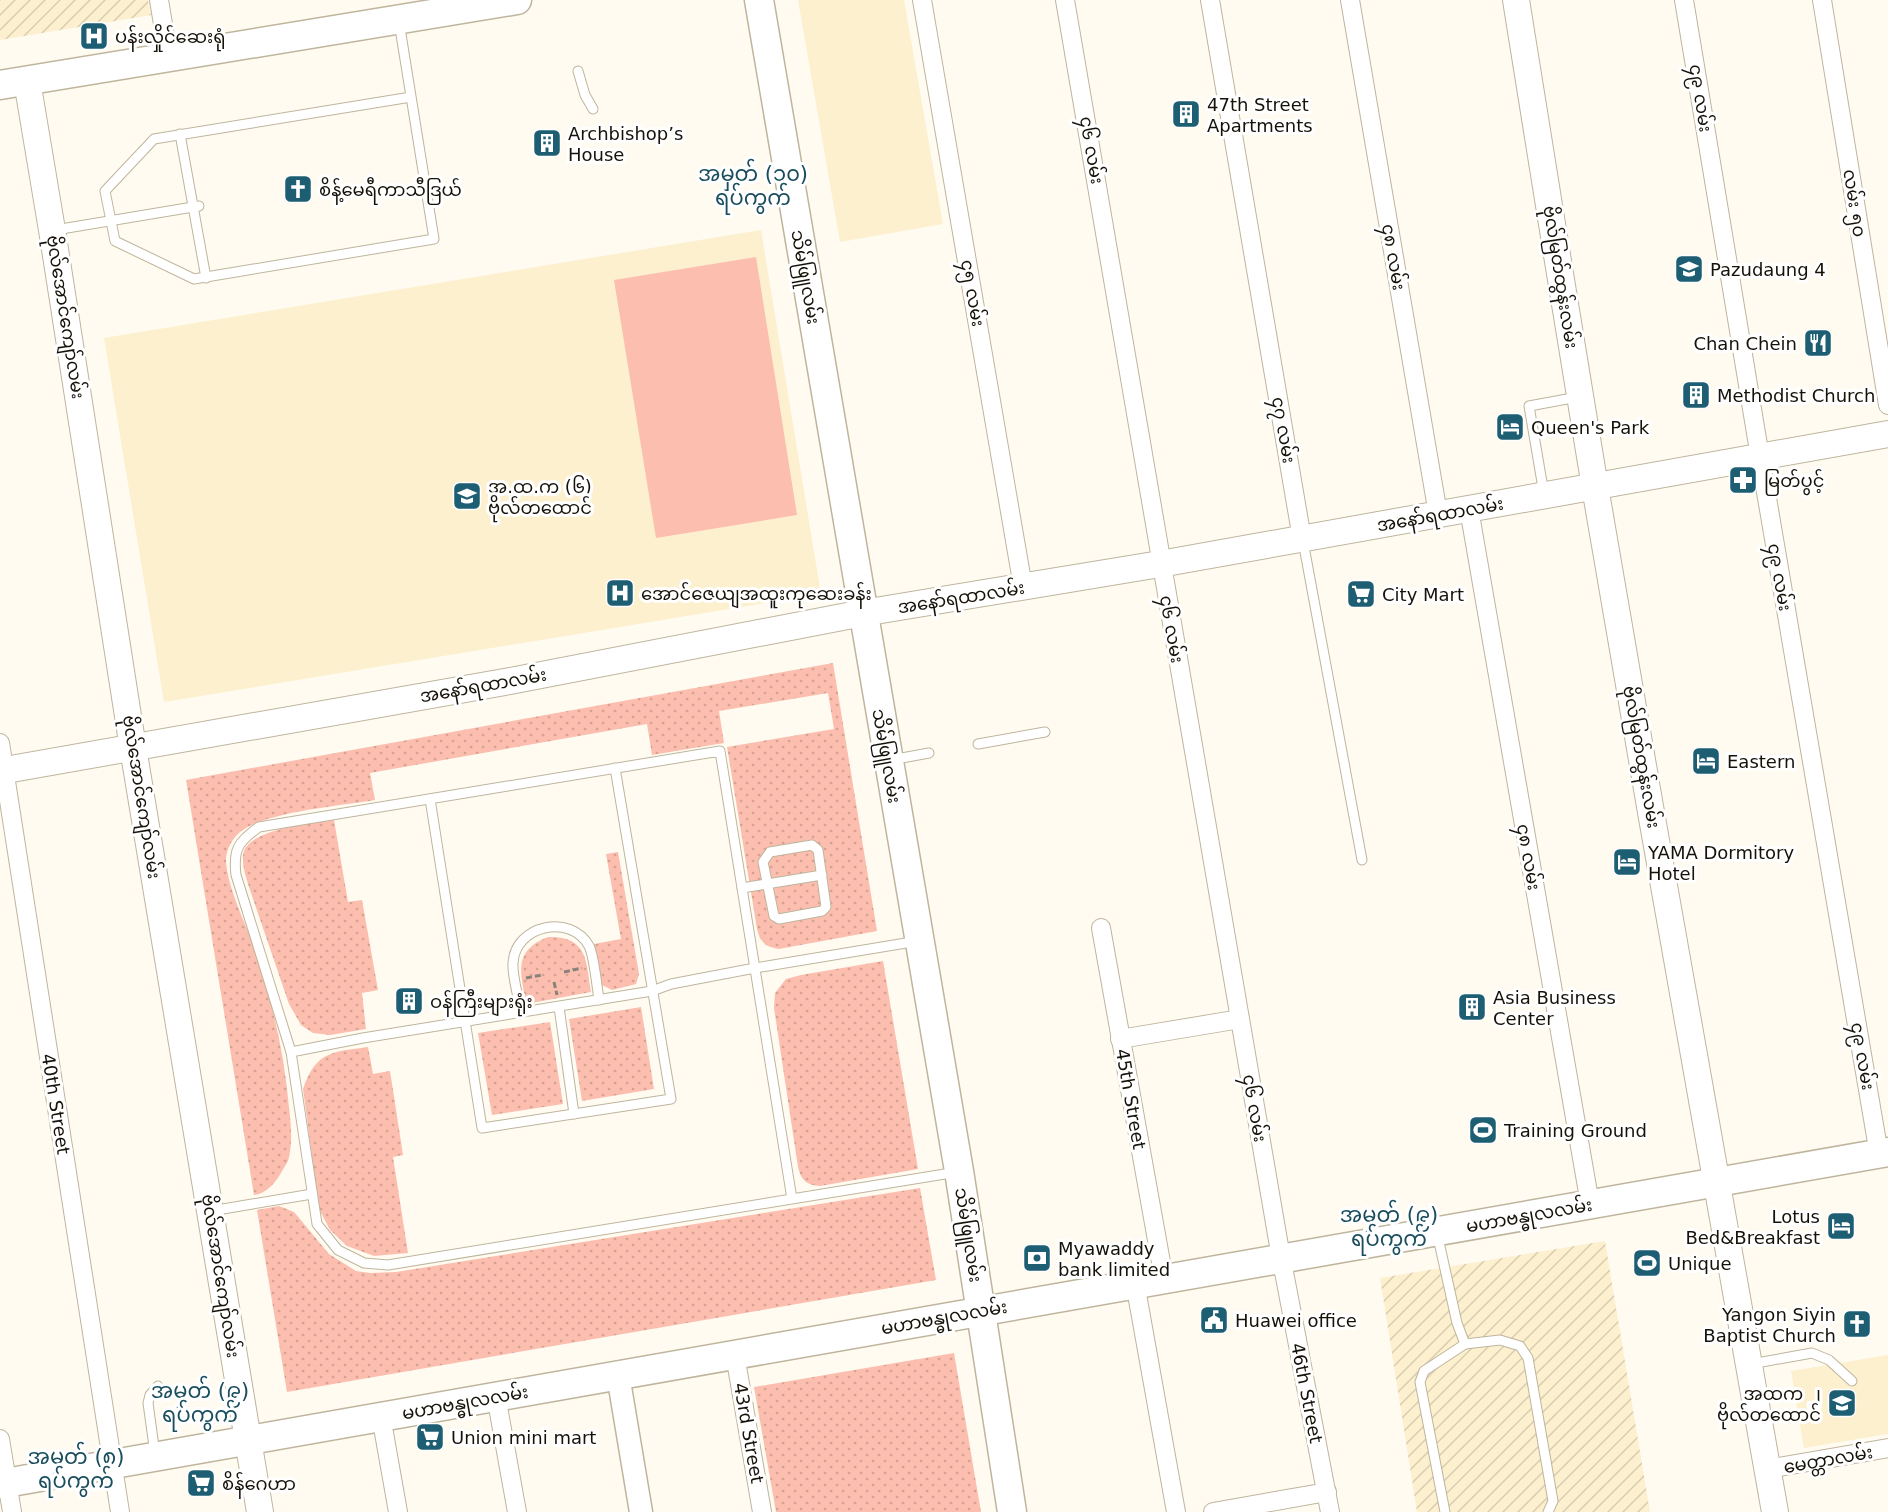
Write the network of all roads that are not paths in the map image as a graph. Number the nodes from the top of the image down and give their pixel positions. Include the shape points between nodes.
1 (159, 0) edge
2 (428, 0) edge
3 (517, 0) edge
4 (759, 0) edge
5 (922, 0) edge
6 (1065, 0) edge
7 (1210, 0) edge
8 (1350, 0) edge
9 (1516, 0) edge
10 (1684, 0) edge
11 (1822, 0) edge
12 (397, 8) edge
13 (158, 49) junction
14 (0, 66) edge
15 (578, 71) dead end
16 (29, 75) edge
17 (411, 97) junction
18 (593, 109) dead end
19 (180, 134) junction
20 (196, 207) junction
21 (110, 221) junction
22 (52, 230) junction
23 (206, 278) junction
24 (1580, 397) junction
25 (1888, 405) edge
26 (1888, 434) edge
27 (1760, 457) junction
28 (1595, 486) junction
29 (1544, 496) junction
30 (1469, 509) junction
31 (1438, 514) junction
32 (1302, 539) junction
33 (1160, 564) junction
34 (1023, 587) junction
35 (863, 613) junction
36 (1045, 732) dead end
37 (0, 742) edge
38 (978, 744) dead end
39 (133, 748) junction
40 (929, 753) dead end
41 (888, 761) junction
42 (615, 768) junction
43 (2, 771) edge
44 (430, 799) junction
45 (1362, 860) dead end
46 (822, 875) junction
47 (769, 884) junction
48 (742, 888) junction
49 (1101, 928) dead end
50 (920, 941) junction
51 (755, 968) junction
52 (652, 991) junction
53 (599, 1000) junction
54 (558, 1006) junction
55 (521, 1013) junction
56 (1239, 1020) junction
57 (465, 1022) junction
58 (1120, 1039) junction
59 (291, 1052) junction
60 (574, 1114) junction
61 (1884, 1153) edge
62 (959, 1172) junction
63 (1718, 1182) junction
64 (312, 1194) junction
65 (792, 1199) junction
66 (1590, 1204) junction
67 (211, 1211) junction
68 (1437, 1231) junction
69 (1280, 1252) junction
70 (1162, 1272) junction
71 (1135, 1284) junction
72 (980, 1310) junction
73 (1465, 1344) junction
74 (735, 1355) junction
75 (1747, 1365) junction
76 (618, 1375) junction
77 (1852, 1381) dead end
78 (158, 1386) dead end
79 (496, 1396) junction
80 (381, 1416) junction
81 (0, 1439) edge
82 (248, 1441) junction
83 (1888, 1448) edge
84 (155, 1456) junction
85 (110, 1459) junction
86 (1767, 1469) junction
87 (4, 1479) edge
88 (1327, 1492) junction
89 (12, 1512) edge
90 (120, 1512) edge
91 (260, 1512) edge
92 (398, 1512) edge
93 (517, 1512) edge
94 (641, 1512) edge
95 (762, 1512) edge
96 (1012, 1512) edge
97 (1176, 1512) edge
98 (1213, 1512) edge
99 (1330, 1512) edge
100 (1445, 1512) edge
101 (1548, 1512) edge
102 (1775, 1512) edge

1 - 13 street
2 - 12 main road
3 - 12 main road
4 - 35 main road, သိမ်ဖြူလမ်း
5 - 34 street, ၄၅ လမ်း
6 - 33 street, ၄၆ လမ်း
7 - 32 street, ၄၇ လမ်း
8 - 31 street, ၄၈ လမ်း
9 - 24 main road, ဗိုလ်မြတ်ထွန်းလမ်း
10 - 27 street, ၄၉ လမ်း
11 - 25 street, လမ်း ၅၀
12 - 13 main road
12 - 17 lane
13 - 16 main road
14 - 16 main road
15 - 18 lane
16 - 22 main road, ဗိုလ်အောင်ကျော်လမ်း
17 - 19 lane
17 - 23 lane via 434,239
19 - 20 lane
19 - 21 lane via 154,139 105,191
20 - 21 lane
20 - 23 lane
21 - 22 lane
21 - 23 lane via 115,241 194,279
22 - 39 main road, ဗိုလ်အောင်ကျော်လမ်း
24 - 28 main road, ဗိုလ်မြတ်ထွန်းလမ်း
24 - 29 lane via 1529,406
26 - 27 main road, အနော်ရထာလမ်း
27 - 28 main road, အနော်ရထာလမ်း
27 - 61 street, ၄၉ လမ်း
28 - 29 main road, အနော်ရထာလမ်း
28 - 63 main road, ဗိုလ်မြတ်ထွန်းလမ်း
29 - 30 main road, အနော်ရထာလမ်း
30 - 31 main road, အနော်ရထာလမ်း
30 - 66 street, ၄၈ လမ်း
31 - 32 main road, အနော်ရထာလမ်း
32 - 33 main road, အနော်ရထာလမ်း
32 - 45 lane, ၄၇ လမ်း
33 - 34 main road, အနော်ရထာလမ်း
33 - 56 street, ၄၆ လမ်း
34 - 35 main road, အနော်ရထာလမ်း
35 - 39 main road, အနော်ရထာလမ်း
35 - 41 main road, သိမ်ဖြူလမ်း
36 - 38 lane
37 - 43 street, 40th Street
39 - 43 main road, အနော်ရထာလမ်း
39 - 67 main road, ဗိုလ်အောင်ကျော်လမ်း
40 - 41 lane
41 - 50 main road, သိမ်ဖြူလမ်း
42 - 44 lane
42 - 48 lane via 720,751
42 - 52 lane
43 - 85 street, 40th Street
44 - 57 lane
44 - 59 lane via 259,827 243,839 234,856 236,875
46 - 47 lane
46 - 47 lane via 818,850 812,845 771,852 763,861
46 - 47 lane via 826,907 785,918 774,916
47 - 48 lane
48 - 51 lane
49 - 58 street
50 - 51 lane
50 - 62 main road, သိမ်ဖြူလမ်း
51 - 52 lane
51 - 65 lane
52 - 53 lane
52 - 60 lane via 671,1099
53 - 54 lane
53 - 55 lane via 589,946 567,928 554,927 536,930 517,947 513,962
54 - 55 lane
54 - 60 lane
55 - 57 lane
56 - 58 street, 45th Street
56 - 69 street, ၄၆ လမ်း
57 - 59 lane
57 - 60 lane via 482,1128
58 - 70 street, 45th Street
59 - 64 lane
61 - 63 main road, မဟာဗန္ဓုလလမ်း
62 - 65 lane
62 - 72 main road, သိမ်ဖြူလမ်း
63 - 66 main road, မဟာဗန္ဓုလလမ်း
63 - 75 main road, ဗိုလ်မြတ်ထွန်းလမ်း
64 - 65 lane via 318,1224 338,1250 364,1263 388,1265
64 - 67 lane
66 - 68 main road, မဟာဗန္ဓုလလမ်း
67 - 82 main road, ဗိုလ်အောင်ကျော်လမ်း
68 - 69 main road, မဟာဗန္ဓုလလမ်း
68 - 73 lane
69 - 70 main road, မဟာဗန္ဓုလလမ်း
69 - 88 street, 46th Street
70 - 71 main road, မဟာဗန္ဓုလလမ်း
71 - 72 main road, မဟာဗန္ဓုလလမ်း
71 - 97 street
72 - 74 main road, မဟာဗန္ဓုလလမ်း
72 - 96 main road, သိမ်ဖြူလမ်း
73 - 100 lane via 1424,1371 1420,1382
73 - 101 lane via 1500,1340 1521,1346 1528,1358 1553,1501
74 - 76 main road, မဟာဗန္ဓုလလမ်း
74 - 95 street, 43rd Street
75 - 77 lane via 1812,1353 1829,1360
75 - 86 main road, ဗိုလ်မြတ်ထွန်းလမ်း
76 - 79 main road, မဟာဗန္ဓုလလမ်း
76 - 94 street
78 - 84 lane via 148,1403
79 - 80 main road, မဟာဗန္ဓုလလမ်း
79 - 93 street
80 - 82 main road, မဟာဗန္ဓုလလမ်း
80 - 92 street
81 - 87 street
82 - 84 main road, မဟာဗန္ဓုလလမ်း
82 - 91 main road, ဗိုလ်အောင်ကျော်လမ်း
83 - 86 street, မေတ္တာလမ်း
84 - 85 main road, မဟာဗန္ဓုလလမ်း
85 - 87 main road, မဟာဗန္ဓုလလမ်း
85 - 90 street, 40th Street
86 - 102 main road, ဗိုလ်မြတ်ထွန်းလမ်း
87 - 89 street
88 - 98 street
88 - 99 street, 46th Street

